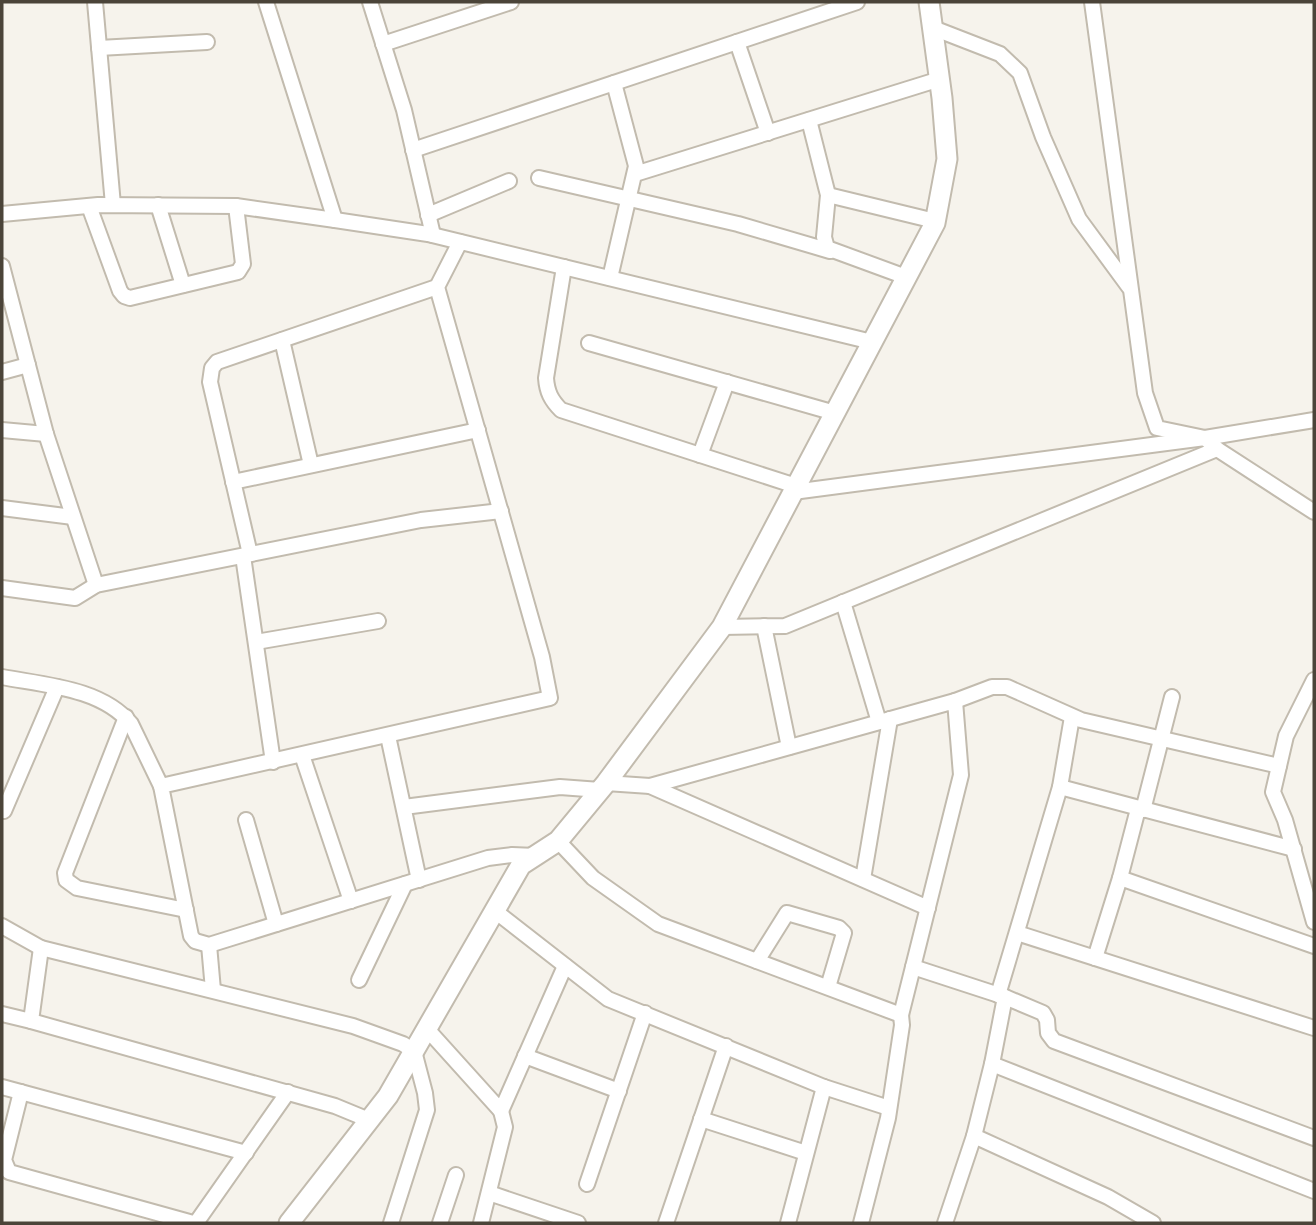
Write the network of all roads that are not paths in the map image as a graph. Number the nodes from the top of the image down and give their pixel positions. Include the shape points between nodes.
1 (96, 2) edge
2 (266, 2) edge
3 (370, 2) edge
4 (511, 2) edge
5 (857, 2) edge
6 (929, 2) edge
7 (1092, 2) edge
8 (478, 7) edge
9 (933, 28) junction
10 (207, 42) dead end
11 (737, 42) junction
12 (383, 44) junction
13 (99, 48) junction
14 (940, 79) junction
15 (614, 83) junction
16 (810, 120) junction
17 (768, 133) junction
18 (413, 150) junction
19 (635, 174) junction
20 (539, 178) dead end
21 (509, 181) dead end
22 (828, 195) junction
23 (629, 199) junction
24 (113, 205) junction
25 (158, 205) junction
26 (89, 206) junction
27 (236, 206) junction
28 (2, 214) edge
29 (428, 215) junction
30 (335, 220) junction
31 (935, 221) junction
32 (433, 235) junction
33 (460, 242) junction
34 (830, 251) junction
35 (2, 267) edge
36 (565, 267) junction
37 (906, 277) junction
38 (610, 278) junction
39 (183, 285) junction
40 (437, 288) junction
41 (1131, 290) junction
42 (282, 340) junction
43 (872, 342) junction
44 (589, 343) dead end
45 (28, 365) junction
46 (2, 372) edge
47 (727, 382) junction
48 (835, 413) junction
49 (1314, 420) edge
50 (2, 430) edge
51 (478, 430) junction
52 (46, 434) junction
53 (1205, 438) junction
54 (1217, 449) junction
55 (700, 455) junction
56 (311, 465) junction
57 (233, 482) junction
58 (794, 489) junction
59 (2, 508) edge
60 (501, 511) junction
61 (1314, 512) edge
62 (73, 517) junction
63 (246, 555) junction
64 (96, 585) junction
65 (2, 588) edge
66 (843, 603) junction
67 (378, 621) dead end
68 (764, 626) junction
69 (722, 627) junction
70 (256, 642) junction
71 (2, 677) edge
72 (1314, 680) edge
73 (57, 687) junction
74 (1172, 697) dead end
75 (955, 701) junction
76 (126, 717) junction
77 (1072, 718) junction
78 (884, 721) junction
79 (388, 736) junction
80 (1162, 739) junction
81 (789, 747) junction
82 (302, 755) junction
83 (273, 762) junction
84 (1279, 766) junction
85 (161, 786) junction
86 (650, 786) junction
87 (603, 787) junction
88 (1060, 787) junction
89 (404, 807) junction
90 (1140, 810) junction
91 (3, 813) edge
92 (246, 820) dead end
93 (558, 841) junction
94 (1294, 849) junction
95 (536, 856) junction
96 (1120, 878) junction
97 (863, 879) junction
98 (412, 882) junction
99 (351, 901) junction
100 (928, 908) junction
101 (186, 910) junction
102 (495, 911) junction
103 (1314, 922) edge
104 (276, 924) junction
105 (2, 926) edge
106 (1017, 933) junction
107 (209, 945) junction
108 (1314, 946) edge
109 (40, 948) junction
110 (1095, 958) junction
111 (757, 961) junction
112 (565, 966) junction
113 (913, 967) junction
114 (359, 980) dead end
115 (828, 987) junction
116 (213, 990) junction
117 (1002, 996) junction
118 (645, 1013) junction
119 (2, 1014) edge
120 (901, 1015) junction
121 (31, 1021) junction
122 (427, 1028) junction
123 (1314, 1028) edge
124 (726, 1046) junction
125 (414, 1051) junction
126 (525, 1056) junction
127 (992, 1064) junction
128 (2, 1087) edge
129 (824, 1087) junction
130 (619, 1091) junction
131 (21, 1092) junction
132 (288, 1093) junction
133 (889, 1108) junction
134 (501, 1111) junction
135 (701, 1119) junction
136 (369, 1120) junction
137 (974, 1136) junction
138 (1314, 1138) edge
139 (246, 1153) junction
140 (806, 1153) junction
141 (456, 1175) dead end
142 (587, 1184) dead end
143 (1314, 1191) edge
144 (489, 1193) junction
145 (195, 1223) edge
146 (289, 1223) edge
147 (391, 1223) edge
148 (440, 1223) edge
149 (481, 1223) edge
150 (578, 1223) edge
151 (666, 1223) edge
152 (788, 1223) edge
153 (860, 1223) edge
154 (945, 1223) edge
155 (1153, 1223) edge

1 - 13 street
2 - 30 street
3 - 12 street
4 - 8 street
5 - 11 street
6 - 9 street
7 - 41 street
8 - 12 street
9 - 14 street
9 - 41 street via 1000,54 1020,73 1079,219
10 - 13 street
11 - 15 street
11 - 17 street
12 - 18 street
13 - 24 street
14 - 16 street
14 - 31 street via 947,159
15 - 18 street
15 - 19 street via 635,158
16 - 17 street
16 - 22 street
17 - 19 street
18 - 29 street
19 - 23 street
20 - 23 street
21 - 29 street
22 - 31 street
22 - 34 street via 824,237
23 - 34 street
23 - 38 street
24 - 25 street
24 - 26 street
25 - 27 street
25 - 39 street
26 - 28 street
26 - 39 street via 124,296
27 - 30 street
27 - 39 street via 242,269
29 - 32 street
30 - 32 street
31 - 37 street
32 - 33 street
33 - 36 street
33 - 40 street
34 - 37 street
35 - 45 street
36 - 38 street
36 - 55 street via 546,378 552,402 561,410
37 - 43 street
38 - 43 street
40 - 42 street
40 - 51 street
41 - 53 street via 1145,393 1157,428
42 - 56 street
42 - 57 street via 217,362 212,368 209,382
43 - 48 street
44 - 47 street
45 - 46 street
45 - 52 street
47 - 48 street
47 - 55 street
48 - 58 street
49 - 53 street
50 - 52 street
51 - 56 street
51 - 60 street
52 - 62 street
53 - 54 street
53 - 58 street
54 - 61 street
54 - 66 street
55 - 58 street
56 - 57 street
57 - 63 street
58 - 69 street
59 - 62 street
60 - 63 street via 421,520
60 - 79 street via 550,698
62 - 64 street
63 - 64 street
63 - 70 street
64 - 65 street via 75,598
66 - 68 street via 785,626
66 - 78 street
67 - 70 street
68 - 69 street
68 - 81 street
69 - 87 street
70 - 83 street
71 - 73 street
72 - 84 street via 1286,736
73 - 76 street via 89,695
73 - 91 street
74 - 80 street
75 - 77 street via 999,685
75 - 78 street
75 - 100 street via 961,775
76 - 85 street
76 - 101 street via 66,880 77,888
77 - 80 street
77 - 88 street
78 - 81 street
78 - 97 street
79 - 82 street
79 - 89 street
80 - 84 street
80 - 90 street
81 - 86 street
82 - 83 street
82 - 99 street
83 - 85 street
84 - 94 street via 1273,792
85 - 101 street
86 - 87 street
86 - 97 street
87 - 89 street via 560,787
87 - 93 street
88 - 90 street
88 - 106 street
89 - 98 street
90 - 94 street
90 - 96 street
92 - 104 street
93 - 95 street
93 - 111 street via 593,878 658,924
94 - 103 street
95 - 98 street via 488,858
95 - 102 street via 521,865
96 - 108 street
96 - 110 street
97 - 100 street
98 - 99 street
98 - 114 street
99 - 104 street
100 - 113 street
101 - 107 street via 191,936
102 - 112 street
102 - 122 street
104 - 107 street
105 - 109 street
106 - 110 street
106 - 117 street
107 - 116 street
109 - 116 street
109 - 121 street
110 - 123 street
111 - 115 street
111 - 115 street via 787,913 839,928 844,933
112 - 118 street via 608,999
112 - 126 street
113 - 117 street
113 - 120 street
115 - 120 street
116 - 125 street via 354,1026
117 - 127 street
117 - 138 street via 1043,1013 1054,1041
118 - 124 street
118 - 130 street
119 - 121 street
120 - 133 street
121 - 132 street
122 - 125 street
122 - 134 street
124 - 129 street
124 - 135 street
125 - 136 street
125 - 147 street via 426,1110
126 - 130 street
126 - 134 street
127 - 137 street
127 - 143 street
128 - 131 street
129 - 133 street
129 - 140 street
130 - 142 street
131 - 139 street
131 - 145 street via 4,1160 9,1171
132 - 136 street
132 - 139 street
133 - 153 street
134 - 144 street via 505,1126
135 - 140 street
135 - 151 street
136 - 146 street
137 - 154 street
137 - 155 street via 1108,1197
139 - 145 street
140 - 152 street
141 - 148 street
144 - 149 street
144 - 150 street

